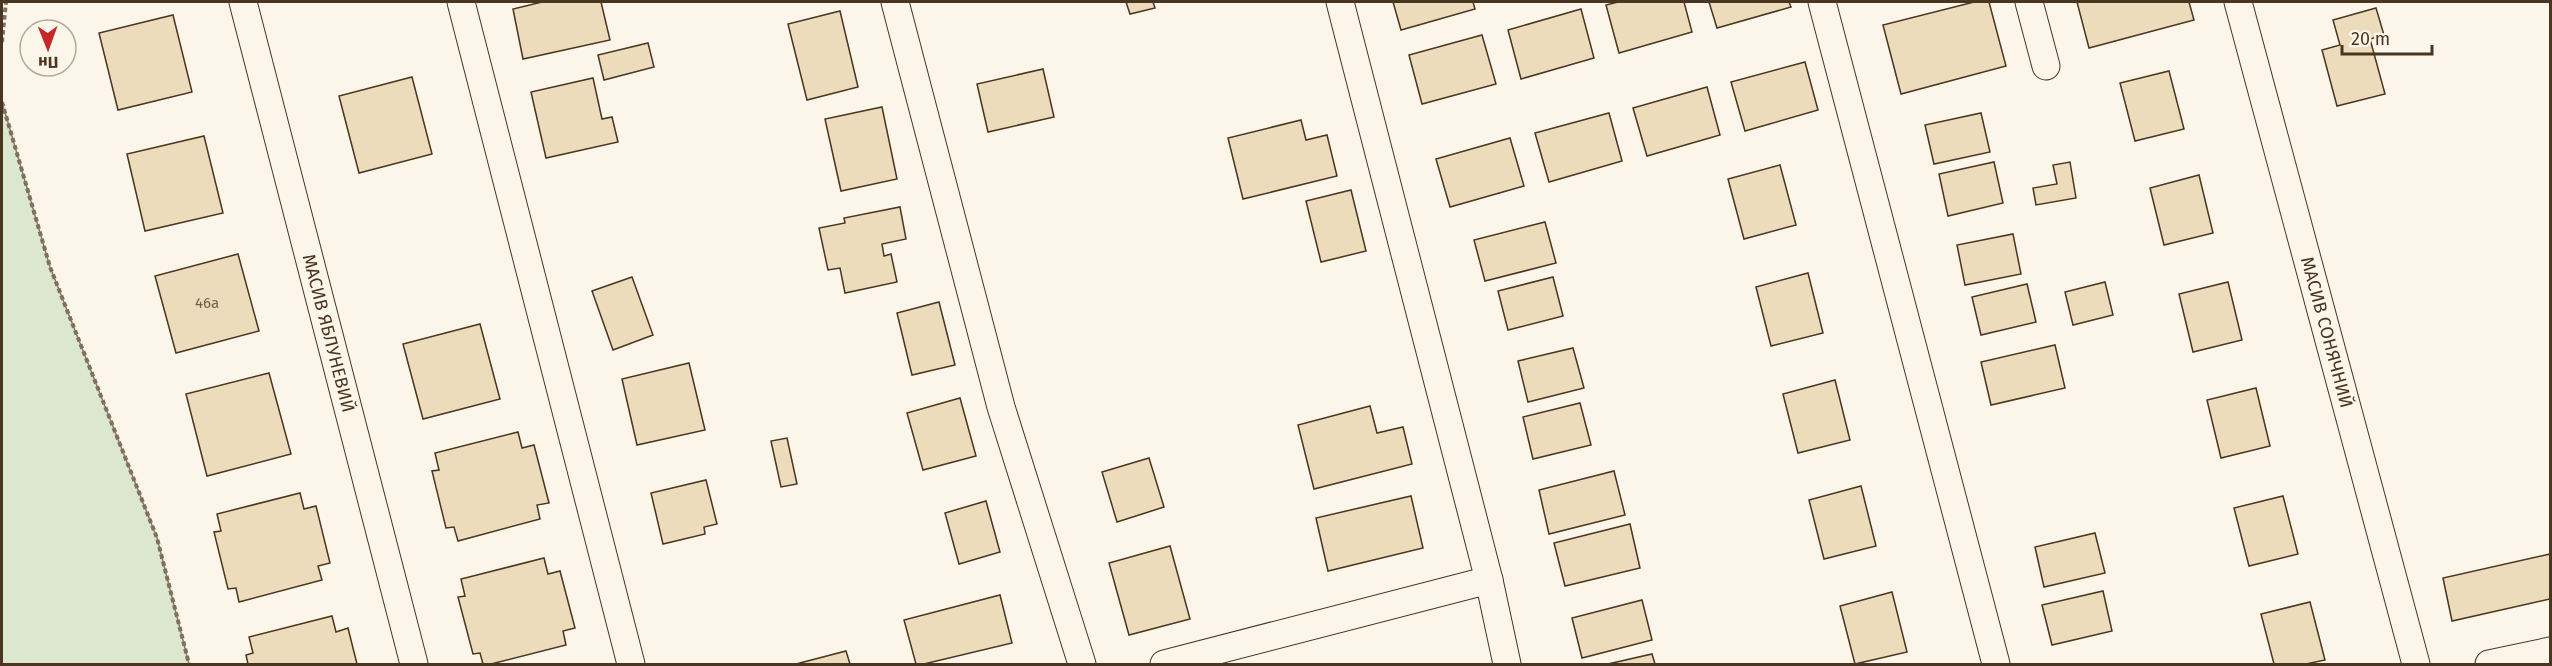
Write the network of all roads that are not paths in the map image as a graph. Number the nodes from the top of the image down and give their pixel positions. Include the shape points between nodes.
1 (243, 2) edge
2 (461, 2) edge
3 (895, 2) edge
4 (1340, 2) edge
5 (1822, 2) edge
6 (2029, 2) edge
7 (2245, 3) edge
8 (2046, 66) dead end
9 (1489, 580) junction
10 (2550, 651) edge
11 (414, 664) edge
12 (631, 664) edge
13 (1082, 664) edge
14 (1164, 664) edge
15 (1507, 664) edge
16 (1996, 664) edge
17 (2416, 664) edge
18 (2489, 664) edge

1 - 11 street, МАСИВ ЯБЛУНЕВИЙ
2 - 12 street
3 - 13 street via 1001,407
4 - 9 street
5 - 16 street
6 - 8 street
7 - 17 street, МАСИВ СОНЯЧНИЙ
9 - 14 street
9 - 15 street
10 - 18 street

